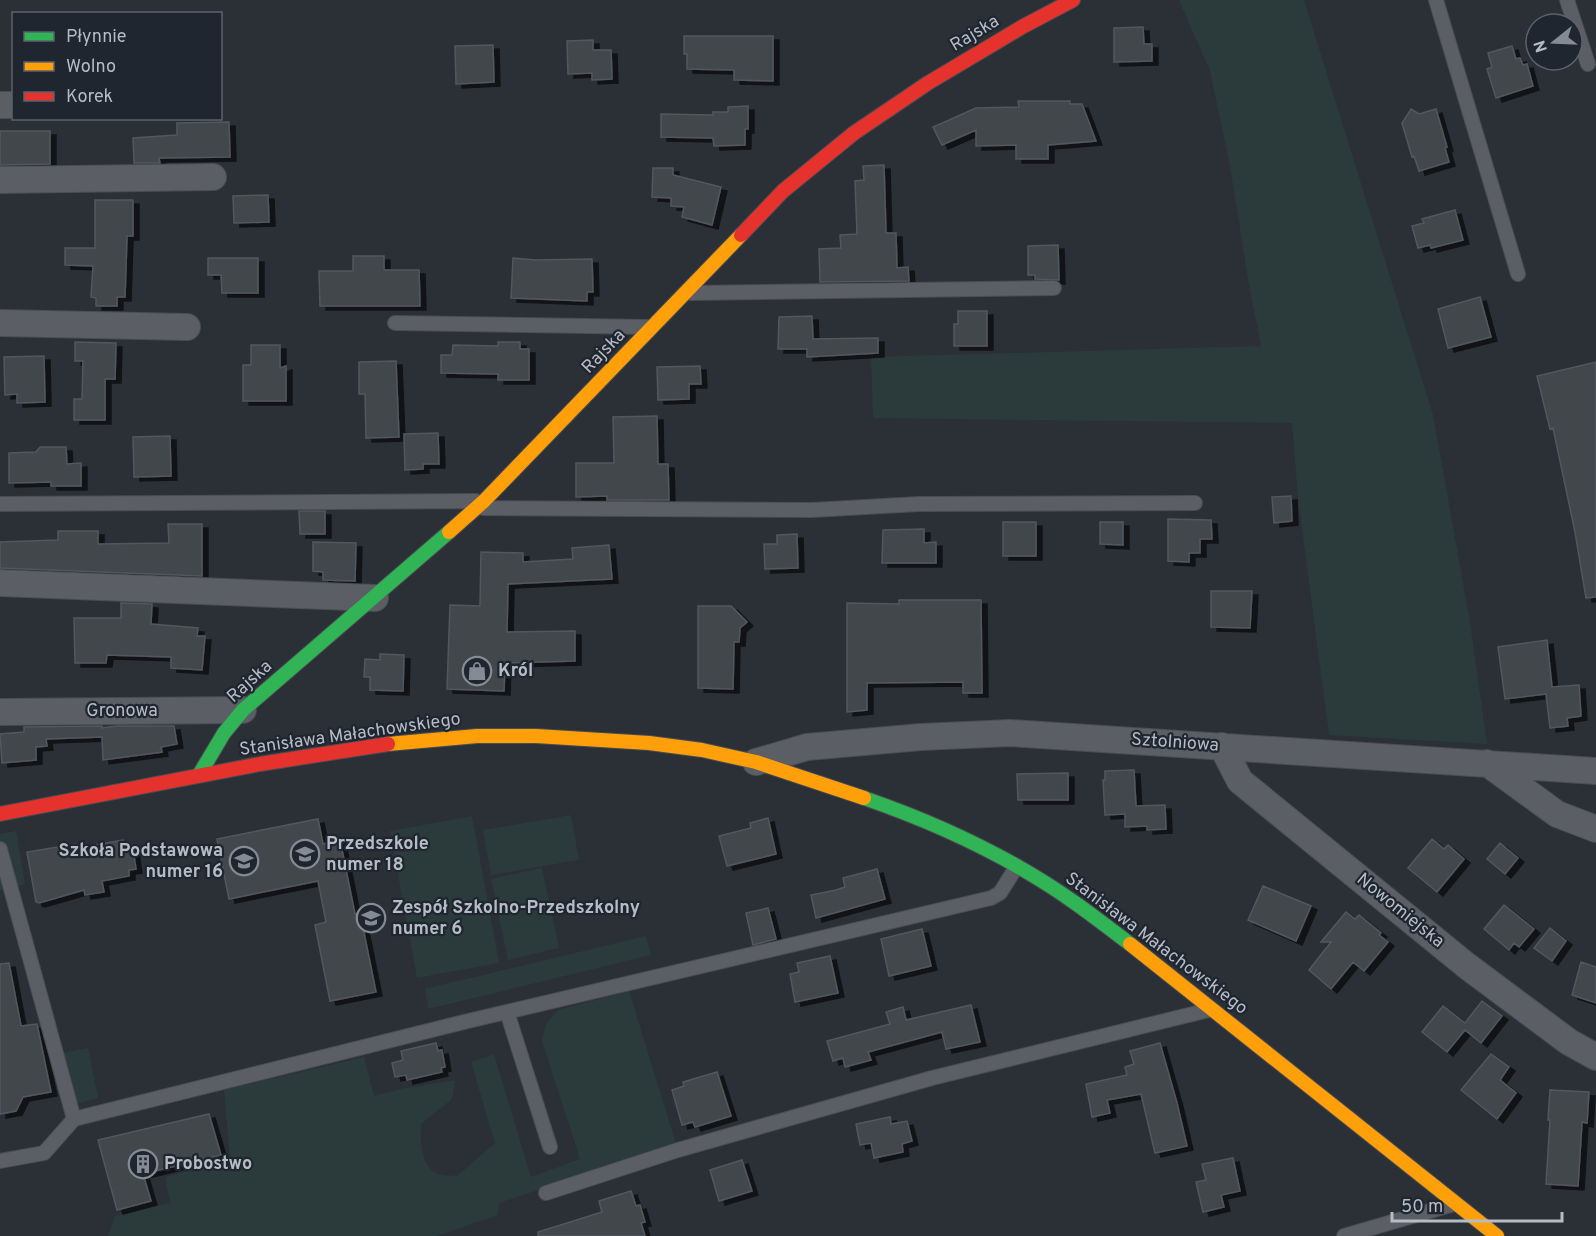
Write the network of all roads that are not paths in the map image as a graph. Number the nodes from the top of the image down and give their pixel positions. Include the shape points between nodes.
1 (1073, 0) edge
2 (1436, 0) edge
3 (1567, 0) edge
4 (1588, 64) dead end
5 (213, 177) dead end
6 (0, 180) edge
7 (1518, 274) dead end
8 (1054, 288) dead end
9 (685, 293) junction
10 (0, 323) edge
11 (395, 323) dead end
12 (187, 327) dead end
13 (654, 327) junction
14 (1195, 503) dead end
15 (0, 504) edge
16 (481, 504) junction
17 (0, 583) edge
18 (375, 598) junction
19 (243, 710) junction
20 (0, 712) edge
21 (1222, 746) junction
22 (756, 762) junction
23 (1486, 763) junction
24 (1596, 771) edge
25 (199, 775) junction
26 (0, 814) edge
27 (1596, 829) edge
28 (0, 849) edge
29 (1017, 866) junction
30 (1213, 1009) junction
31 (507, 1012) junction
32 (1596, 1057) edge
33 (74, 1119) junction
34 (550, 1148) dead end
35 (0, 1161) edge
36 (546, 1193) dead end
37 (1456, 1203) junction
38 (1344, 1236) edge
39 (1497, 1236) edge

1 - 9 street, Rajska via 928,83 854,133 783,191
2 - 7 lane
3 - 4 lane
5 - 6 street
8 - 9 lane
9 - 13 street, Rajska
10 - 12 street
11 - 13 lane
13 - 16 street, Rajska
14 - 16 lane via 919,504 812,510
15 - 16 lane
16 - 18 street, Rajska
17 - 18 street
18 - 19 street, Rajska
19 - 20 street, Gronowa
19 - 25 street, Rajska
21 - 22 street, Sztolniowa via 982,733 807,747
21 - 23 street, Sztolniowa
21 - 32 street, Nowomiejska via 1240,781 1467,966 1569,1042
22 - 25 street, Stanisława Małachowskiego via 649,743 477,736 362,747
22 - 29 street, Stanisława Małachowskiego via 884,805
23 - 24 street, Sztolniowa
23 - 27 street via 1557,814
25 - 26 street, Stanisława Małachowskiego
28 - 33 lane
29 - 30 street, Stanisława Małachowskiego via 1077,904
29 - 31 lane via 1000,893 990,898
30 - 36 lane via 932,1078 678,1150
30 - 37 street, Stanisława Małachowskiego
31 - 33 lane
31 - 34 lane
33 - 35 lane via 44,1153
37 - 38 lane
37 - 39 street, Stanisława Małachowskiego

